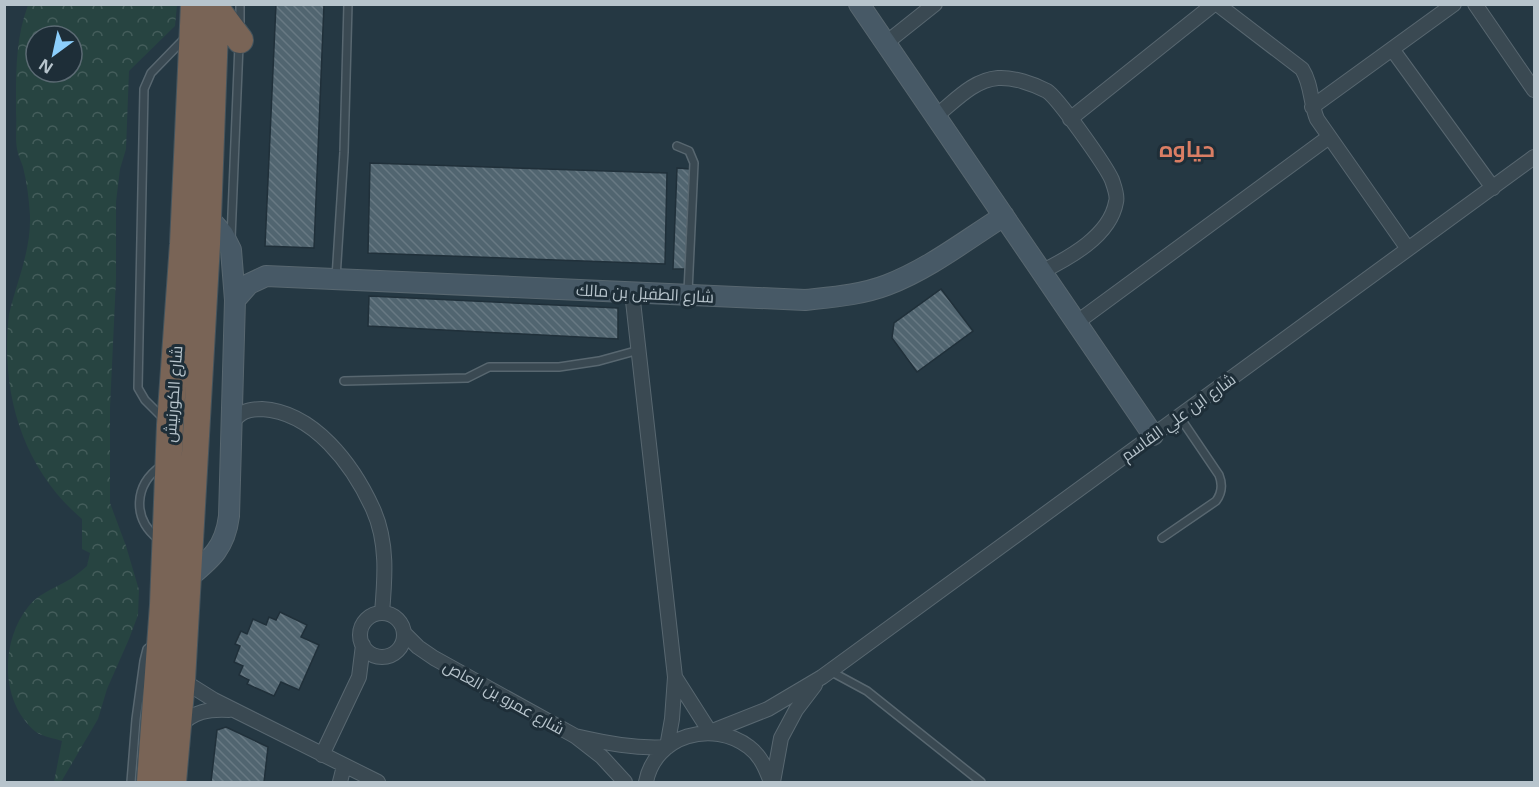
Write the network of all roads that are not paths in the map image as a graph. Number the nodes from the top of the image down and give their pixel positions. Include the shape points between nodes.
1 (348, 4) edge
2 (859, 4) edge
3 (935, 4) edge
4 (1216, 4) edge
5 (1454, 4) edge
6 (1475, 4) edge
7 (212, 10) edge
8 (240, 40) joint
9 (886, 43) junction
10 (1392, 49) junction
11 (1534, 90) edge
12 (1312, 107) junction
13 (936, 116) junction
14 (1070, 119) junction
15 (1329, 137) junction
16 (677, 146) dead end
17 (1534, 157) edge
18 (1493, 188) junction
19 (1004, 216) junction
20 (208, 217) junction
21 (1408, 249) junction
22 (231, 250) junction
23 (1041, 272) junction
24 (266, 276) junction
25 (336, 279) junction
26 (632, 292) junction
27 (688, 294) junction
28 (235, 300) junction
29 (1076, 323) junction
30 (639, 350) junction
31 (344, 381) dead end
32 (232, 390) junction
33 (255, 409) junction
34 (1179, 416) junction
35 (231, 424) junction
36 (170, 425) junction
37 (1153, 435) junction
38 (1162, 538) dead end
39 (188, 578) junction
40 (382, 613) junction
41 (404, 633) junction
42 (160, 636) junction
43 (363, 645) junction
44 (390, 654) junction
45 (434, 658) junction
46 (826, 674) junction
47 (359, 677) junction
48 (675, 677) junction
49 (182, 680) junction
50 (234, 710) junction
51 (178, 728) junction
52 (710, 732) junction
53 (574, 736) junction
54 (668, 747) junction
55 (322, 755) junction
56 (344, 766) junction
57 (131, 783) edge
58 (150, 783) edge
59 (173, 783) edge
60 (340, 783) edge
61 (378, 783) edge
62 (625, 783) edge
63 (646, 783) edge
64 (772, 783) edge
65 (981, 783) edge

1 - 25 lane
2 - 9 street
3 - 9 street
4 - 12 street via 1302,69 1309,81
4 - 14 street
5 - 10 street
6 - 11 street
7 - 8 highway
7 - 20 highway, شارع الكورنيش
7 - 36 highway, شارع الكورنيش via 183,244
7 - 36 lane via 151,73 144,88 138,387 145,400
8 - 22 lane
9 - 13 street
10 - 12 street
10 - 18 street
12 - 15 street
13 - 14 street via 975,84 998,78 1024,82 1048,92
13 - 19 street
14 - 23 street via 1100,159 1117,199 1102,230 1074,254
15 - 21 street
15 - 29 street
16 - 27 lane via 689,151 694,163
17 - 18 street, شارع ابن علي القاسم
18 - 21 street, شارع ابن علي القاسم
19 - 23 street
19 - 27 street, شارع الطفيل بن مالك via 886,286 805,300
20 - 22 street via 219,227
20 - 39 highway, شارع الكورنيش
21 - 34 street, شارع ابن علي القاسم
22 - 24 street via 245,265
22 - 28 street
23 - 29 street
24 - 25 street, شارع الطفيل بن مالك
24 - 28 street via 249,284
25 - 26 street, شارع الطفيل بن مالك
26 - 27 street, شارع الطفيل بن مالك
26 - 30 street
28 - 32 street
29 - 37 street
30 - 31 lane via 559,367 489,367 467,378
30 - 48 street
32 - 33 street
32 - 35 street
33 - 35 street via 244,410
33 - 40 street via 289,414 313,429 353,473 374,510 383,544 386,570
34 - 37 street, شارع ابن علي القاسم
34 - 38 lane via 1219,475 1221,492 1212,504
35 - 39 street via 227,528 212,558
36 - 42 highway, شارع الكورنيش
37 - 46 street, شارع ابن علي القاسم
39 - 49 highway, شارع الكورنيش
40 - 41 street via 395,617
40 - 43 street via 365,621 360,636
41 - 44 street via 403,641
41 - 45 street, شارع عمرو بن العاص
42 - 57 lane via 145,655
42 - 58 highway, شارع الكورنيش
43 - 44 street via 373,654
43 - 47 street
44 - 45 street, شارع عمرو بن العاص
44 - 47 street
45 - 53 street, شارع عمرو بن العاص
46 - 52 street, شارع ابن علي القاسم via 768,709
46 - 64 street, شارع ابن علي القاسم via 787,725
46 - 65 lane via 867,691
47 - 55 street
48 - 52 street
48 - 54 street
49 - 50 street
49 - 51 highway, شارع الكورنيش
50 - 51 street via 205,710
50 - 55 street
51 - 59 highway, شارع الكورنيش
52 - 54 street, شارع ابن علي القاسم via 688,736
52 - 64 street via 732,737 750,748
53 - 54 street, شارع عمرو بن العاص via 620,746
53 - 62 street, شارع عمرو بن العاص via 602,757
54 - 63 street via 655,760
55 - 56 street
56 - 60 street
56 - 61 street

